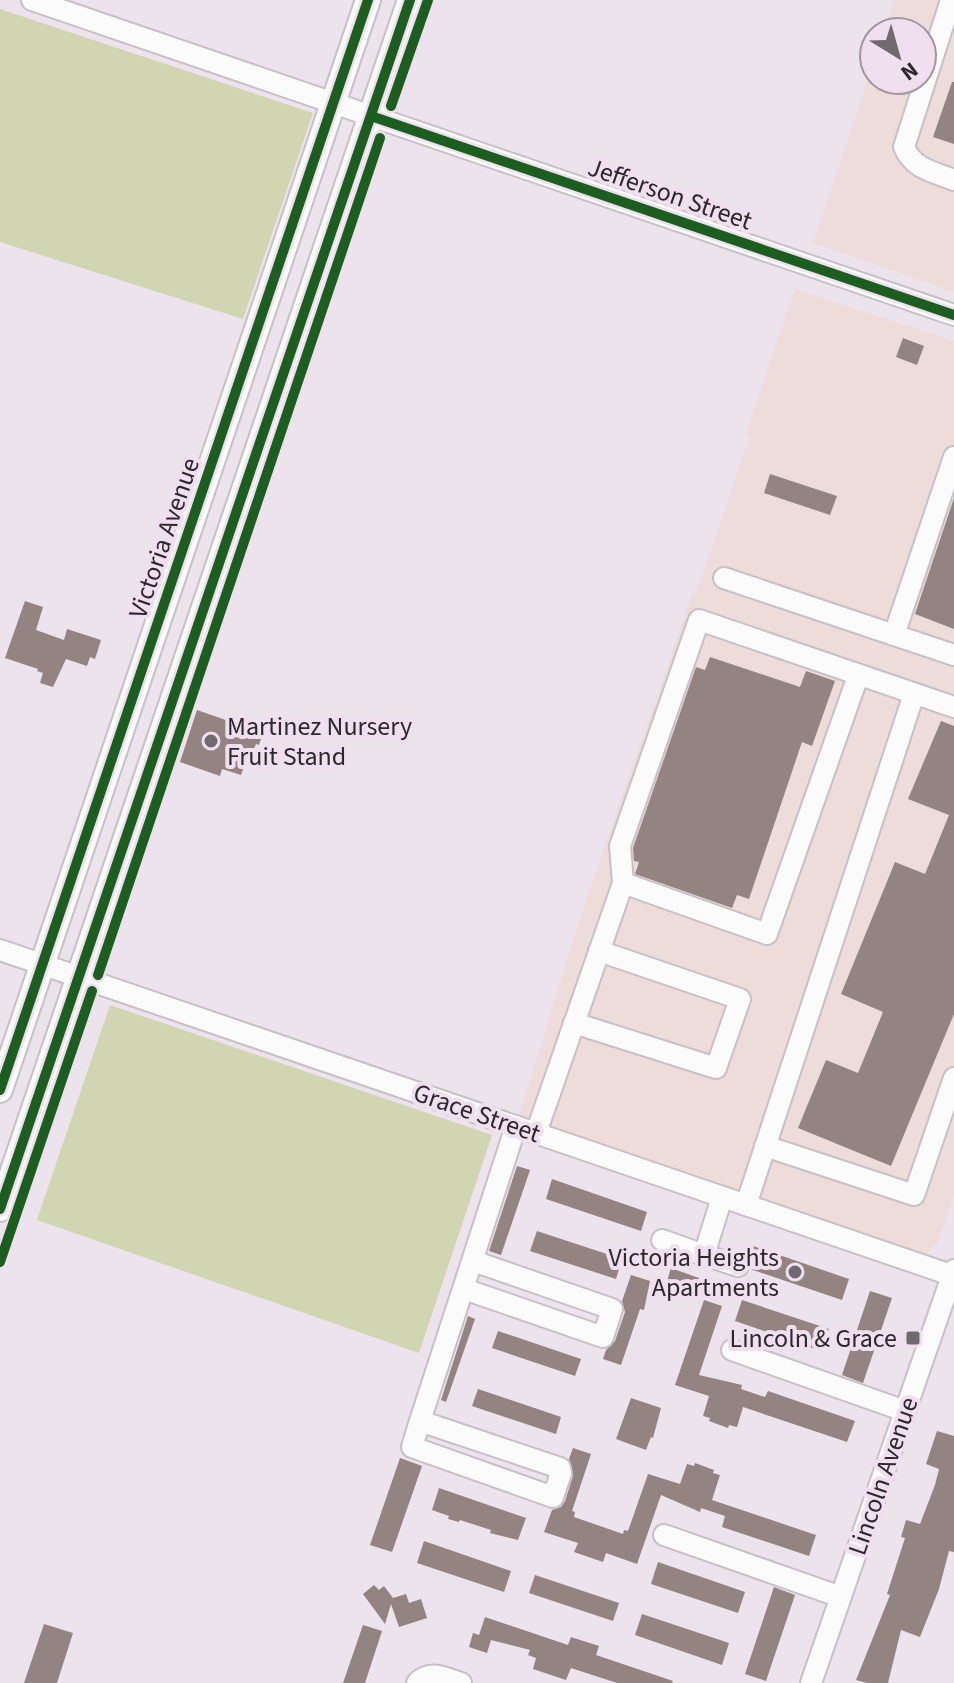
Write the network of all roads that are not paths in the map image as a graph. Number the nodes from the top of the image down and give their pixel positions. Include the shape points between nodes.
1 (32, 0) edge
2 (368, 0) edge
3 (410, 0) edge
4 (951, 0) edge
5 (333, 103) junction
6 (371, 116) junction
7 (954, 180) edge
8 (954, 315) edge
9 (954, 457) edge
10 (724, 578) dead end
11 (894, 635) junction
12 (954, 655) edge
13 (858, 676) junction
14 (914, 694) junction
15 (954, 707) edge
16 (623, 883) junction
17 (0, 950) edge
18 (599, 951) junction
19 (43, 964) junction
20 (79, 977) junction
21 (574, 1023) junction
22 (954, 1078) edge
23 (0, 1090) edge
24 (516, 1126) junction
25 (536, 1133) junction
26 (765, 1146) junction
27 (722, 1197) junction
28 (746, 1205) junction
29 (0, 1209) edge
30 (662, 1240) dead end
31 (704, 1255) junction
32 (473, 1261) junction
33 (738, 1266) dead end
34 (953, 1274) edge
35 (464, 1289) junction
36 (732, 1350) dead end
37 (905, 1411) junction
38 (420, 1421) junction
39 (664, 1535) dead end
40 (841, 1597) junction
41 (419, 1680) edge
42 (461, 1683) edge
43 (811, 1683) edge

1 - 5 street, Jefferson Street
2 - 5 main road, Victoria Avenue
3 - 6 main road
4 - 7 street via 904,147 916,165
5 - 6 street, Jefferson Street
5 - 19 main road, Victoria Avenue
6 - 8 street, Jefferson Street
6 - 20 main road
9 - 11 street
10 - 11 street
11 - 12 street
13 - 14 street
13 - 16 street via 767,934
13 - 16 street via 699,620 620,846
14 - 15 street
14 - 26 street
16 - 18 street
17 - 19 street, Grace Street
18 - 21 street
18 - 21 street via 740,999 716,1068
19 - 20 street, Grace Street
19 - 23 main road, Victoria Avenue
20 - 24 street, Grace Street
20 - 29 main road
21 - 25 street
22 - 26 street via 914,1195
24 - 25 street, Grace Street
24 - 32 street
25 - 27 street, Grace Street
26 - 28 street
27 - 28 street, Grace Street
27 - 31 street
28 - 34 street, Grace Street
30 - 31 street
31 - 33 street
32 - 35 street
32 - 35 street via 612,1309 603,1337
34 - 37 street, Lincoln Avenue
35 - 38 street
36 - 37 street
37 - 40 street, Lincoln Avenue
38 - 38 street via 412,1447 553,1497 560,1468
39 - 40 street
40 - 43 street, Lincoln Avenue
41 - 42 street via 436,1674

